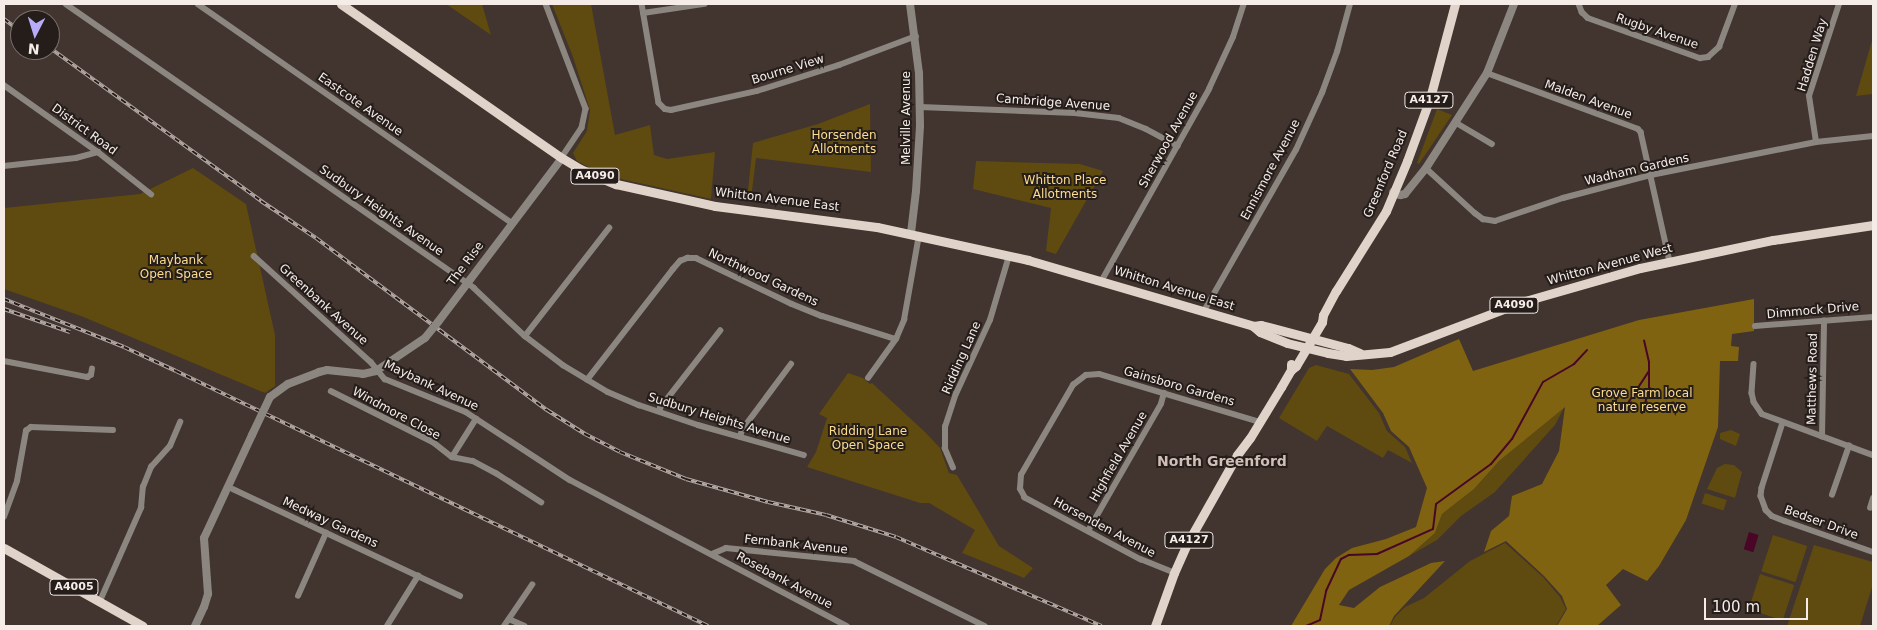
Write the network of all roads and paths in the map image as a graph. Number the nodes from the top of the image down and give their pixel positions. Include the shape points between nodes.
1 (66, 4) edge
2 (198, 4) edge
3 (341, 4) edge
4 (546, 4) edge
5 (642, 4) edge
6 (704, 4) edge
7 (910, 4) edge
8 (1244, 4) edge
9 (1350, 4) edge
10 (1455, 4) edge
11 (1514, 4) edge
12 (1579, 4) edge
13 (1735, 4) edge
14 (1839, 4) edge
15 (644, 13) junction
16 (916, 36) junction
17 (1487, 73) junction
18 (4, 85) edge
19 (920, 106) junction
20 (1455, 122) junction
21 (1873, 136) edge
22 (1816, 142) junction
23 (1492, 144) dead end
24 (1178, 146) junction
25 (98, 152) junction
26 (562, 158) junction
27 (4, 166) edge
28 (1426, 168) junction
29 (1651, 175) junction
30 (1393, 192) junction
31 (151, 194) dead end
32 (512, 224) junction
33 (1873, 225) edge
34 (609, 228) dead end
35 (915, 234) junction
36 (254, 256) dead end
37 (1009, 256) junction
38 (1670, 262) junction
39 (1102, 280) junction
40 (466, 283) junction
41 (1204, 312) junction
42 (1873, 317) edge
43 (1824, 320) junction
44 (1253, 326) junction
45 (1755, 326) dead end
46 (720, 331) dead end
47 (525, 336) junction
48 (1310, 337) junction
49 (896, 339) junction
50 (1304, 348) junction
51 (1360, 353) junction
52 (4, 361) edge
53 (791, 364) dead end
54 (1754, 364) dead end
55 (92, 369) dead end
56 (376, 371) junction
57 (868, 378) dead end
58 (587, 380) junction
59 (331, 391) dead end
60 (1164, 393) junction
61 (660, 412) junction
62 (476, 419) junction
63 (180, 422) dead end
64 (1260, 422) junction
65 (1783, 422) junction
66 (113, 430) dead end
67 (740, 437) junction
68 (1822, 437) junction
69 (1849, 446) junction
70 (1873, 455) edge
71 (804, 456) dead end
72 (452, 457) junction
73 (952, 468) dead end
74 (233, 489) dead end
75 (1832, 495) dead end
76 (1025, 498) joint
77 (1873, 498) edge
78 (542, 502) dead end
79 (1870, 508) dead end
80 (4, 517) edge
81 (1088, 531) junction
82 (326, 533) junction
83 (4, 548) edge
84 (1873, 552) edge
85 (712, 554) junction
86 (1174, 573) junction
87 (418, 576) junction
88 (532, 585) dead end
89 (298, 596) dead end
90 (460, 596) dead end
91 (100, 601) junction
92 (509, 619) junction
93 (143, 626) edge
94 (195, 626) edge
95 (387, 626) edge
96 (504, 626) edge
97 (525, 626) edge
98 (847, 626) edge
99 (985, 626) edge
100 (1156, 626) edge

1 - 40 street, Sudbury Heights Avenue
2 - 32 street, Eastcote Avenue
3 - 26 main road, Whitton Avenue East / A4090
4 - 26 street via 586,108 582,128
5 - 15 street
6 - 15 street
7 - 16 street, Melville Avenue
8 - 24 street, Sherwood Avenue via 1233,37
9 - 41 street, Ennismore Avenue via 1325,85 1296,150
10 - 30 main road, Greenford Road / A4127 via 1430,98
11 - 17 street
12 - 13 street, Rugby Avenue via 1588,18 1700,58 1708,57 1719,47
14 - 22 street, Hadden Way via 1810,96
15 - 16 street, Bourne View via 659,103 671,110 757,91
16 - 19 street, Melville Avenue
17 - 20 street
17 - 29 street, Malden Avenue via 1638,128
18 - 25 street, District Road
19 - 24 street, Cambridge Avenue via 1103,116 1132,123
19 - 35 street, Melville Avenue
20 - 23 street
20 - 28 street
21 - 22 street, Wadham Gardens
22 - 29 street, Wadham Gardens
24 - 39 street, Sherwood Avenue
25 - 27 street via 76,158
25 - 31 street, District Road
26 - 32 street, The Rise
26 - 35 main road, Whitton Avenue East / A4090 via 598,178 663,195 715,206 849,222
28 - 29 street, Wadham Gardens via 1475,213 1483,219 1495,220
28 - 30 street via 1405,194 1400,196
29 - 38 street, Malden Avenue
30 - 48 main road, Greenford Road / A4127 via 1382,217 1317,320
32 - 40 street, The Rise
33 - 38 main road, Whitton Avenue West / A4090 via 1773,240
34 - 47 street
35 - 37 main road, Whitton Avenue East / A4090
35 - 49 street via 909,298
36 - 56 street, Greenbank Avenue via 371,362
37 - 39 main road, Whitton Avenue East / A4090
37 - 73 street, Ridding Lane via 990,320 956,394 945,427 945,449
38 - 51 main road, Whitton Avenue West / A4090 via 1525,301 1390,352
39 - 41 main road, Whitton Avenue East / A4090
40 - 47 street, Sudbury Heights Avenue
40 - 56 street, The Rise, bridge via 425,338
41 - 44 main road, Whitton Avenue East / A4090
42 - 43 street, Dimmock Drive
43 - 45 street, Dimmock Drive
43 - 68 street, Matthews Road
44 - 48 main road, Whitton Avenue East / A4090 via 1261,324
44 - 50 main road, Whitton Avenue East / A4090 via 1260,332
46 - 61 street
47 - 58 street, Sudbury Heights Avenue
48 - 50 main road, Greenford Road / A4127
48 - 51 main road, Whitton Avenue West / A4090
49 - 57 street
49 - 58 street, Northwood Gardens via 822,316 696,258 687,258 673,269
50 - 51 main road, Whitton Avenue West / A4090 via 1346,356
50 - 64 main road, Greenford Road / A4127
52 - 55 street via 87,377
53 - 67 street
54 - 65 street via 1754,402 1762,414
56 - 62 street, Maybank Avenue via 385,379 451,405
56 - 94 street, Maybank Avenue, bridge via 363,374 327,370 288,384 270,397 204,538 208,594
58 - 61 street, Sudbury Heights Avenue via 608,392
59 - 72 street, Windmore Close via 433,442
60 - 64 street, Gainsboro Gardens
60 - 76 street, Gainsboro Gardens via 1099,374 1086,375 1073,385 1021,474 1020,489
60 - 81 street, Highfield Avenue via 1161,404
61 - 67 street, Sudbury Heights Avenue
62 - 72 street
62 - 85 street, Maybank Avenue via 570,480
63 - 91 street via 170,446 151,467 143,487 141,508
64 - 86 main road, Greenford Road / A4127 via 1231,465
65 - 68 street
65 - 84 street, Bedser Drive via 1762,488 1766,510 1772,516
66 - 80 street via 31,427 26,431 15,488
67 - 71 street, Sudbury Heights Avenue
68 - 69 street
69 - 70 street
69 - 75 street
72 - 78 street, Windmore Close via 473,461
74 - 82 street, Medway Gardens
76 - 81 street, Horsenden Avenue
77 - 79 street
81 - 86 street, Horsenden Avenue via 1141,560
82 - 87 street, Medway Gardens
82 - 89 street
83 - 91 main road, A4005
85 - 98 street, Rosebank Avenue
85 - 99 street, Fernbank Avenue via 726,548 854,561
86 - 100 main road, Greenford Road / A4127
87 - 90 street, Medway Gardens
87 - 95 street
88 - 92 street
91 - 93 main road, A4005
92 - 96 street
92 - 97 street

